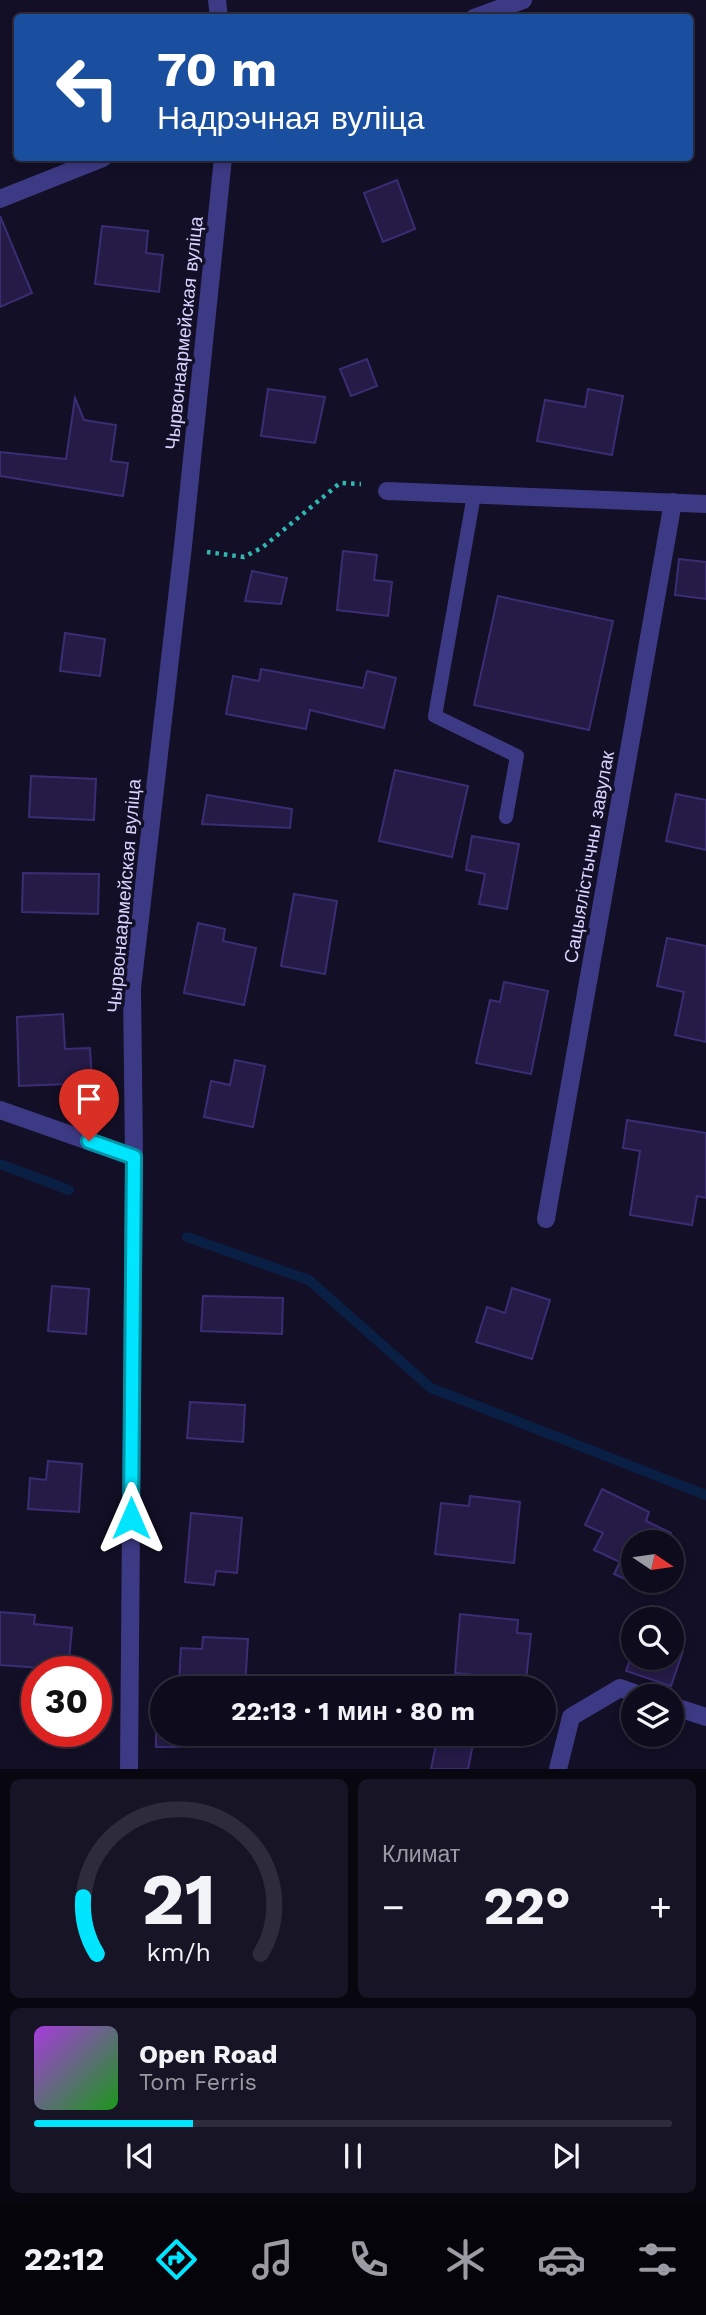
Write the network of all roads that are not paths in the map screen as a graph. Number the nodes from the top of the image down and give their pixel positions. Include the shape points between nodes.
1 (523, 0) edge
2 (485, 14) edge
3 (95, 161) edge
4 (223, 161) edge
5 (0, 199) edge
6 (387, 491) road end
7 (474, 495) junction
8 (673, 502) junction
9 (706, 504) edge
10 (506, 817) dead end
11 (0, 1110) edge
12 (134, 1157) junction
13 (546, 1219) dead end
14 (621, 1688) edge
15 (684, 1710) edge
16 (706, 1717) edge
17 (129, 1769) edge
18 (558, 1769) edge

1 - 2 street
3 - 5 street
4 - 12 street, Чырвонаармейская вуліца via 132,988
6 - 7 street
7 - 8 street
7 - 10 lane via 435,716 517,756
8 - 9 street
8 - 13 street, Сацыялістычны завулак
11 - 12 street
12 - 17 street, Чырвонаармейская вуліца
14 - 18 street via 571,1717
15 - 16 street

